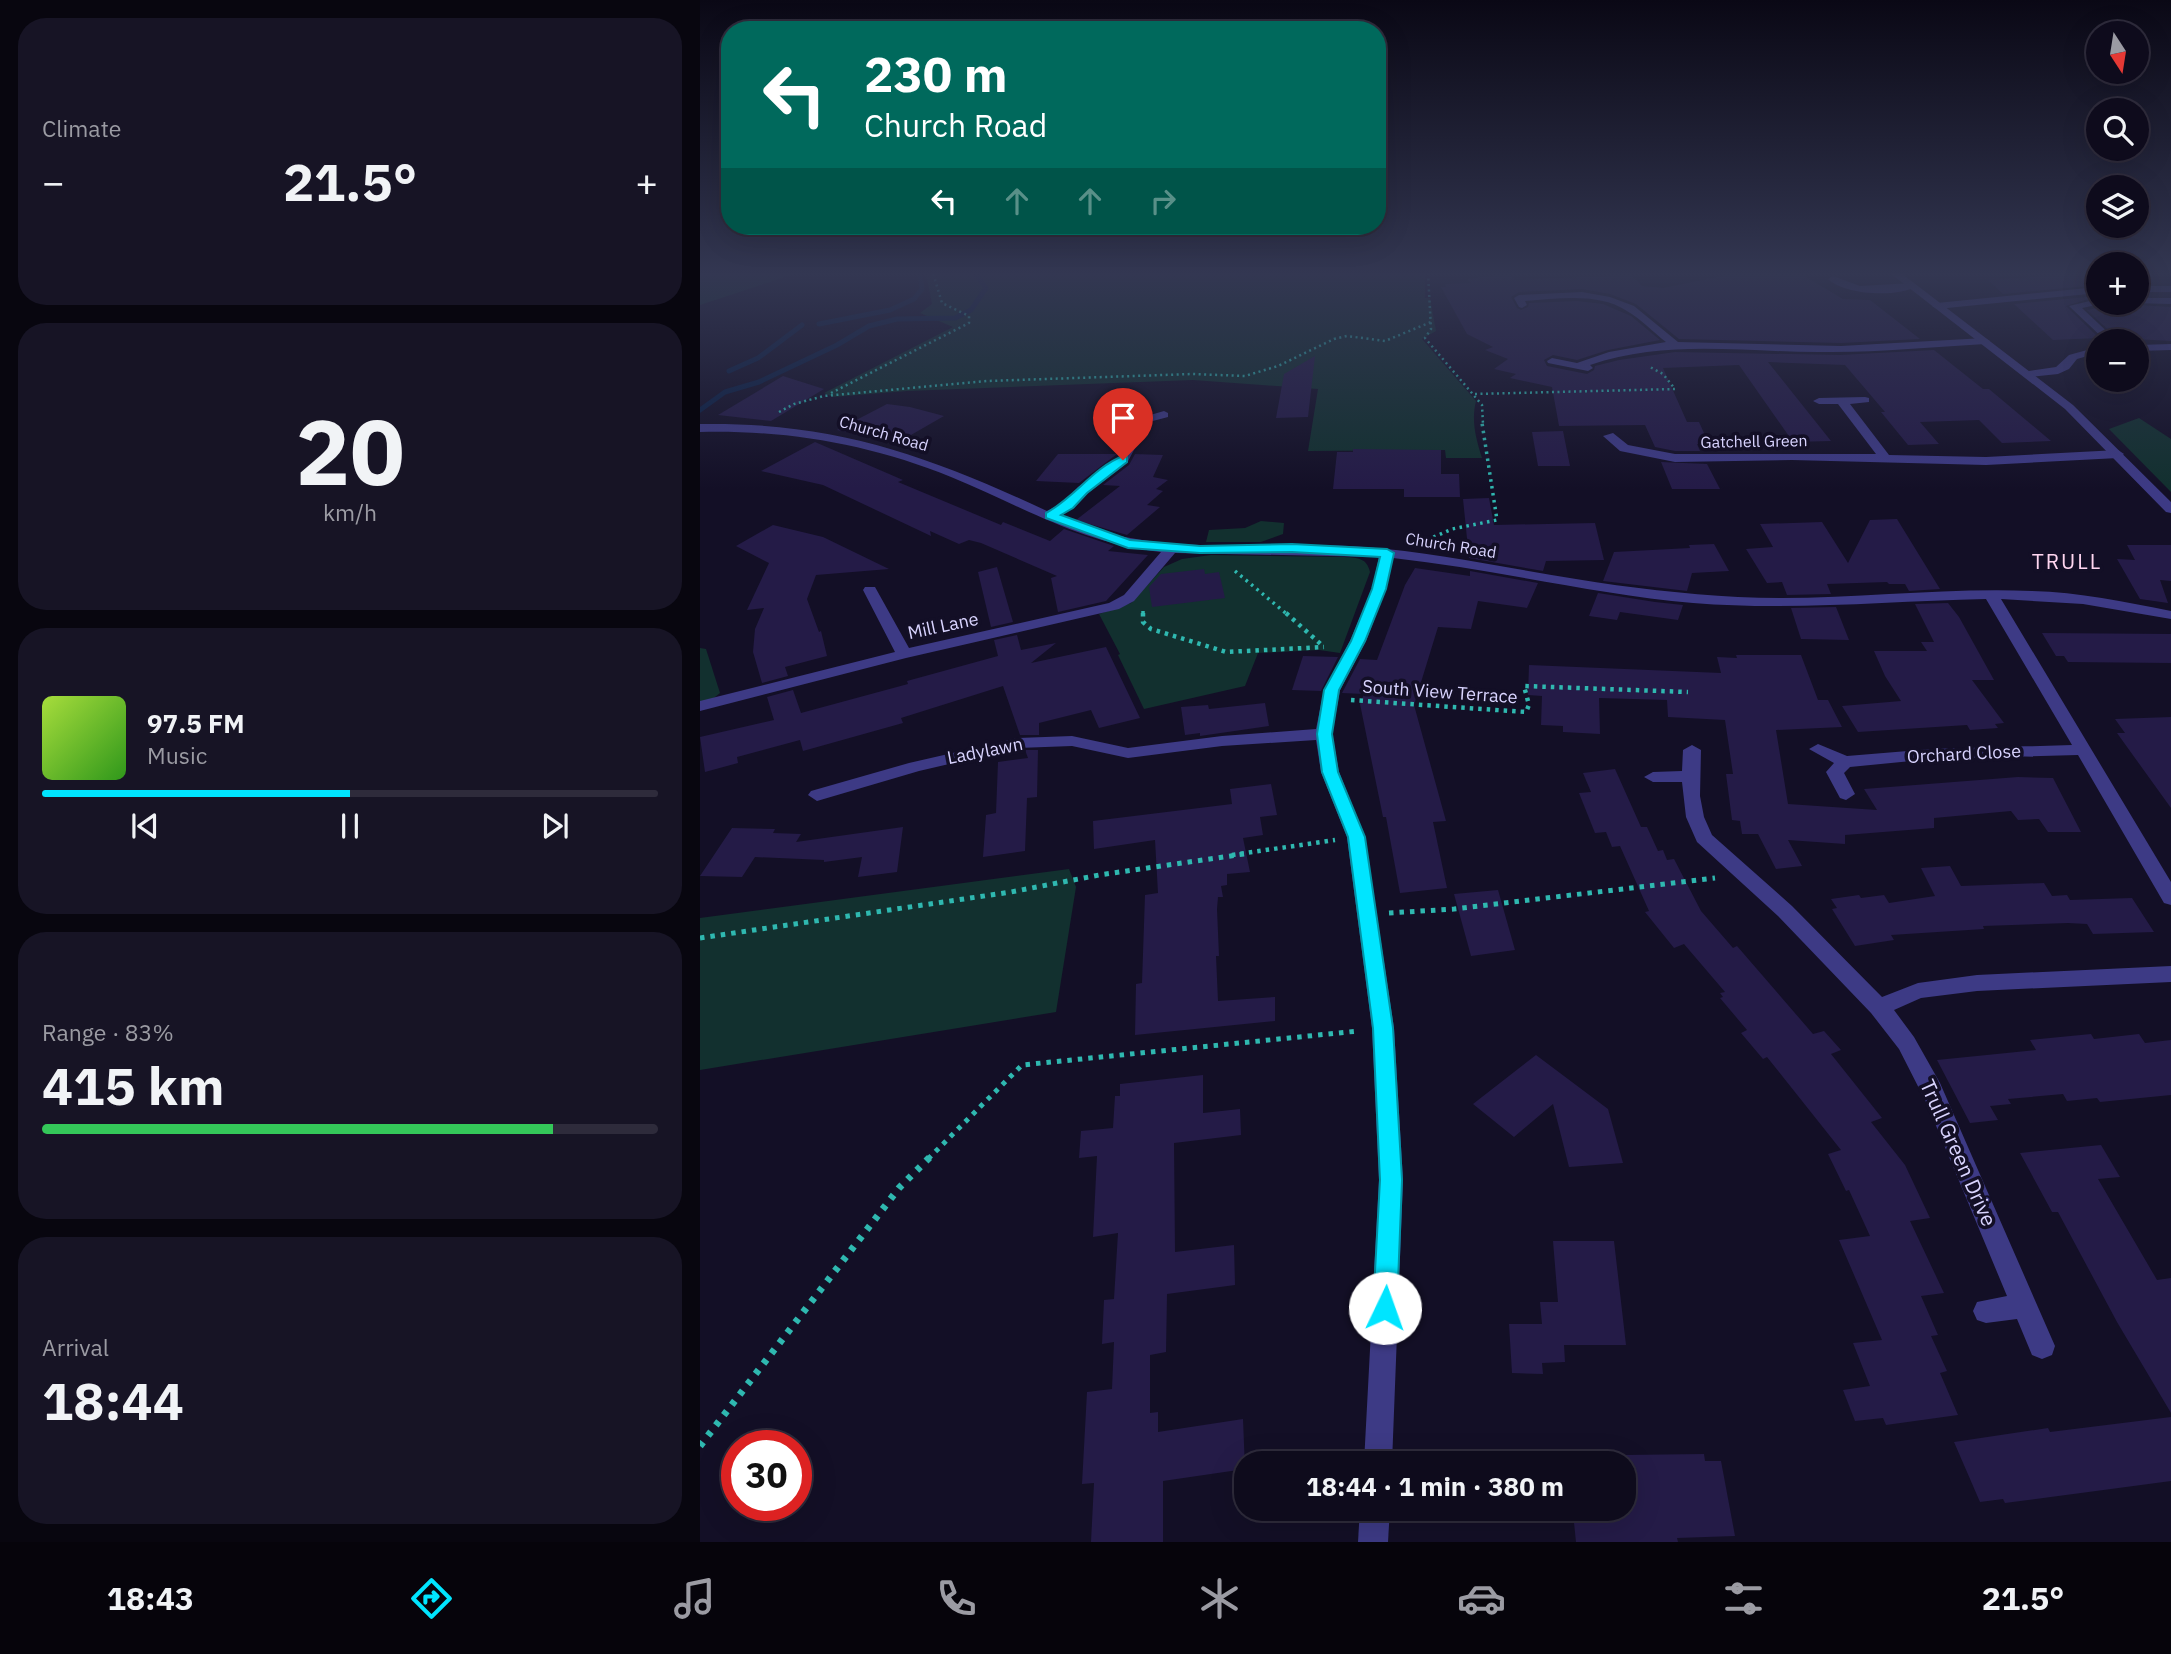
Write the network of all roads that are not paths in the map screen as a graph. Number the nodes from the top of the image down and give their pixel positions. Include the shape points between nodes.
1 (1675, 345) edge
2 (1760, 345) edge
3 (1901, 345) edge
4 (1989, 345) edge
5 (2171, 347) edge
6 (2149, 348) edge
7 (2086, 353) edge
8 (1552, 361) dead end
9 (1578, 366) junction
10 (1595, 370) dead end
11 (2029, 374) junction
12 (1865, 400) dead end
13 (1819, 401) dead end
14 (1842, 401) junction
15 (1164, 415) dead end
16 (702, 428) edge
17 (1609, 436) dead end
18 (1624, 447) junction
19 (1600, 448) dead end
20 (2118, 454) junction
21 (1885, 458) junction
22 (2171, 509) edge
23 (1051, 515) junction
24 (1172, 548) junction
25 (1398, 555) junction
26 (870, 590) dead end
27 (1991, 594) junction
28 (2171, 615) edge
29 (904, 653) junction
30 (703, 705) edge
31 (1324, 734) junction
32 (1818, 749) dead end
33 (1692, 750) dead end
34 (2084, 750) junction
35 (1845, 762) junction
36 (1690, 776) junction
37 (1653, 777) dead end
38 (1846, 794) dead end
39 (817, 795) dead end
40 (2171, 898) edge
41 (2171, 974) edge
42 (1879, 1007) junction
43 (2025, 1306) junction
44 (1986, 1311) dead end
45 (2042, 1346) dead end
46 (1379, 1451) edge
47 (1374, 1521) edge
48 (1373, 1542) edge

1 - 9 street via 1609,355
2 - 3 street via 1817,349
4 - 11 street
5 - 6 street
7 - 11 street via 2073,357 2060,370
8 - 9 street
9 - 10 street
11 - 20 street
12 - 14 street
13 - 14 street
14 - 21 street
15 - 23 street via 1144,420 1123,460
16 - 23 street, Church Road via 763,427 837,436 966,478
17 - 18 street, Gatchell Green
18 - 19 street, Gatchell Green
18 - 21 street, Gatchell Green via 1675,458
20 - 21 street, Gatchell Green via 1986,461
20 - 22 street
23 - 24 street, Church Road via 1118,541
24 - 25 street, Church Road via 1292,548
24 - 29 street, Mill Lane via 1129,598 1114,606
25 - 27 street, Church Road via 1604,588 1722,600 1841,602
25 - 31 street via 1332,690
26 - 29 street
27 - 28 street, Church Road via 2071,597
27 - 34 street
29 - 30 street, Mill Lane
31 - 39 street, Ladylawn via 1128,753 1072,741 1018,743
31 - 46 street via 1330,772 1356,837 1383,1028 1391,1180
32 - 35 street
33 - 36 street, Trull Green Drive
34 - 35 street, Orchard Close via 1932,754
34 - 40 street
35 - 38 street via 1835,772
36 - 37 street
36 - 42 street, Trull Green Drive via 1695,822 1704,838
41 - 42 street via 1977,983 1918,991
42 - 43 street, Trull Green Drive via 1910,1048
43 - 44 street
43 - 45 street, Trull Green Drive
47 - 48 street

